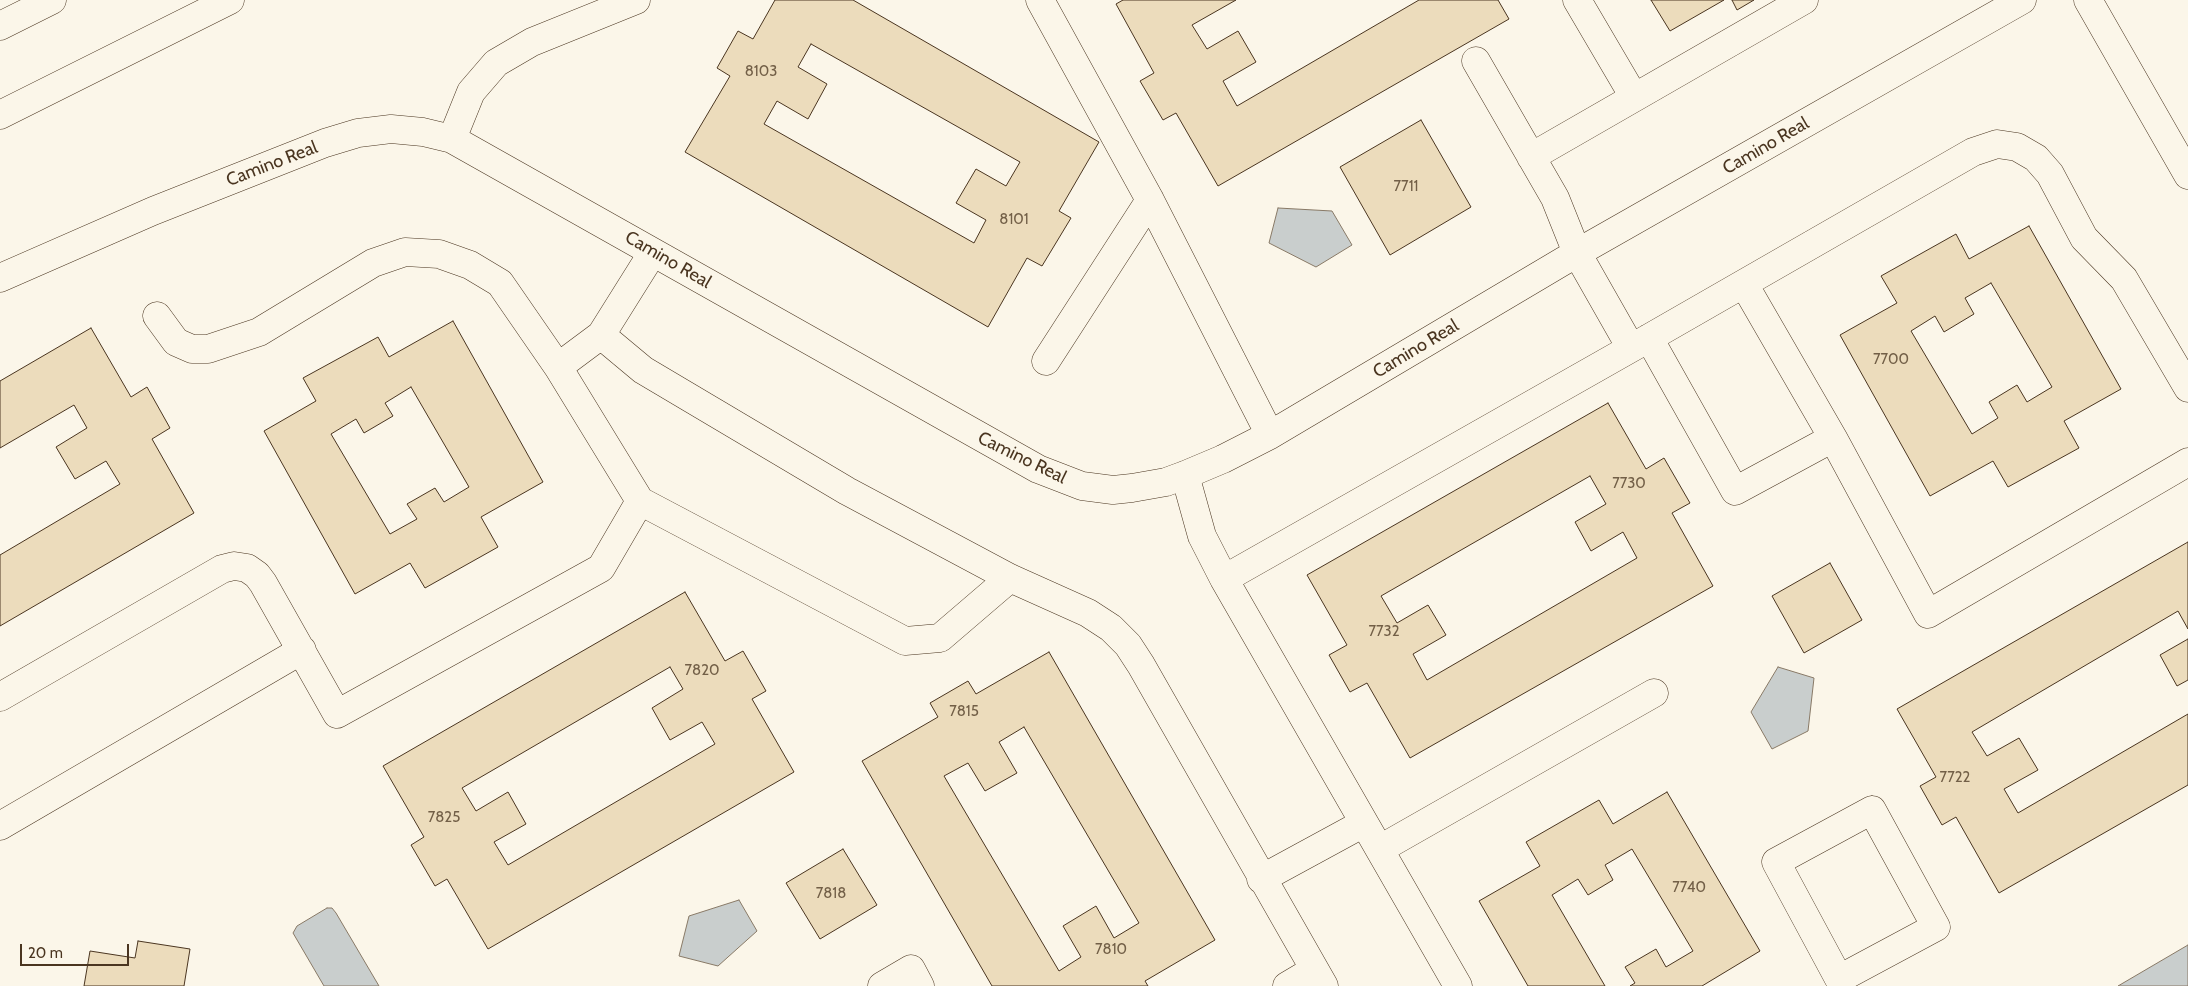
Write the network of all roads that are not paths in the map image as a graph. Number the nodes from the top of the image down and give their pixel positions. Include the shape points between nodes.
1 (52, 0) edge
2 (230, 0) edge
3 (636, 0) edge
4 (1040, 0) edge
5 (1577, 0) edge
6 (1804, 0) edge
7 (2022, 0) edge
8 (2088, 0) edge
9 (0, 26) edge
10 (1476, 61) dead end
11 (1634, 97) junction
12 (0, 114) edge
13 (452, 139) junction
14 (1531, 157) junction
15 (2188, 175) edge
16 (1150, 200) junction
17 (653, 252) junction
18 (1577, 253) junction
19 (0, 278) edge
20 (1744, 284) junction
21 (156, 316) dead end
22 (601, 335) junction
23 (1640, 343) junction
24 (1046, 361) dead end
25 (558, 367) junction
26 (2188, 388) edge
27 (1270, 435) junction
28 (1833, 438) junction
29 (2188, 462) edge
30 (1185, 476) junction
31 (640, 501) junction
32 (1010, 578) junction
33 (1224, 579) junction
34 (302, 650) junction
35 (1654, 693) dead end
36 (0, 696) edge
37 (1364, 823) junction
38 (0, 826) edge
39 (1380, 849) junction
40 (1261, 879) junction
41 (1319, 978) edge
42 (1833, 982) edge
43 (882, 986) edge
44 (920, 986) edge
45 (1287, 986) edge
46 (1458, 986) edge

1 - 9 main road
2 - 12 main road
3 - 13 main road via 532,42 496,63 471,92
4 - 16 main road
5 - 11 main road
6 - 11 main road
7 - 18 main road, Camino Real
8 - 15 main road
10 - 14 main road
11 - 14 main road
13 - 17 main road, Camino Real
13 - 19 main road, Camino Real via 391,129 334,140 153,211
14 - 18 main road via 1555,198
16 - 24 main road
16 - 27 main road
17 - 22 main road
17 - 30 main road, Camino Real via 1038,470 1082,486 1113,490 1149,486
18 - 23 main road
18 - 27 main road, Camino Real
20 - 23 main road
20 - 26 main road via 1973,152 1997,144 2017,147 2036,158 2050,174 2084,238 2124,279
20 - 28 main road
21 - 25 main road via 176,342 192,349 208,349 259,332 373,263 405,252 439,254 470,265 500,283
22 - 25 main road
22 - 32 main road via 643,370 847,491
23 - 28 main road via 1735,491
23 - 33 main road
25 - 31 main road
27 - 30 main road, Camino Real
28 - 29 main road via 1928,614
30 - 33 main road via 1202,536
31 - 32 main road via 905,642 940,638
31 - 34 main road via 601,568 337,714
32 - 40 main road via 1088,613 1111,628 1128,645
33 - 37 main road
34 - 36 main road via 256,575 247,568 234,566 222,569
34 - 38 main road
35 - 39 main road
37 - 39 main road
37 - 40 main road
39 - 46 main road
40 - 41 main road
41 - 45 main road
42 - 42 main road via 1776,862 1872,810 1936,927
43 - 44 main road via 911,969

